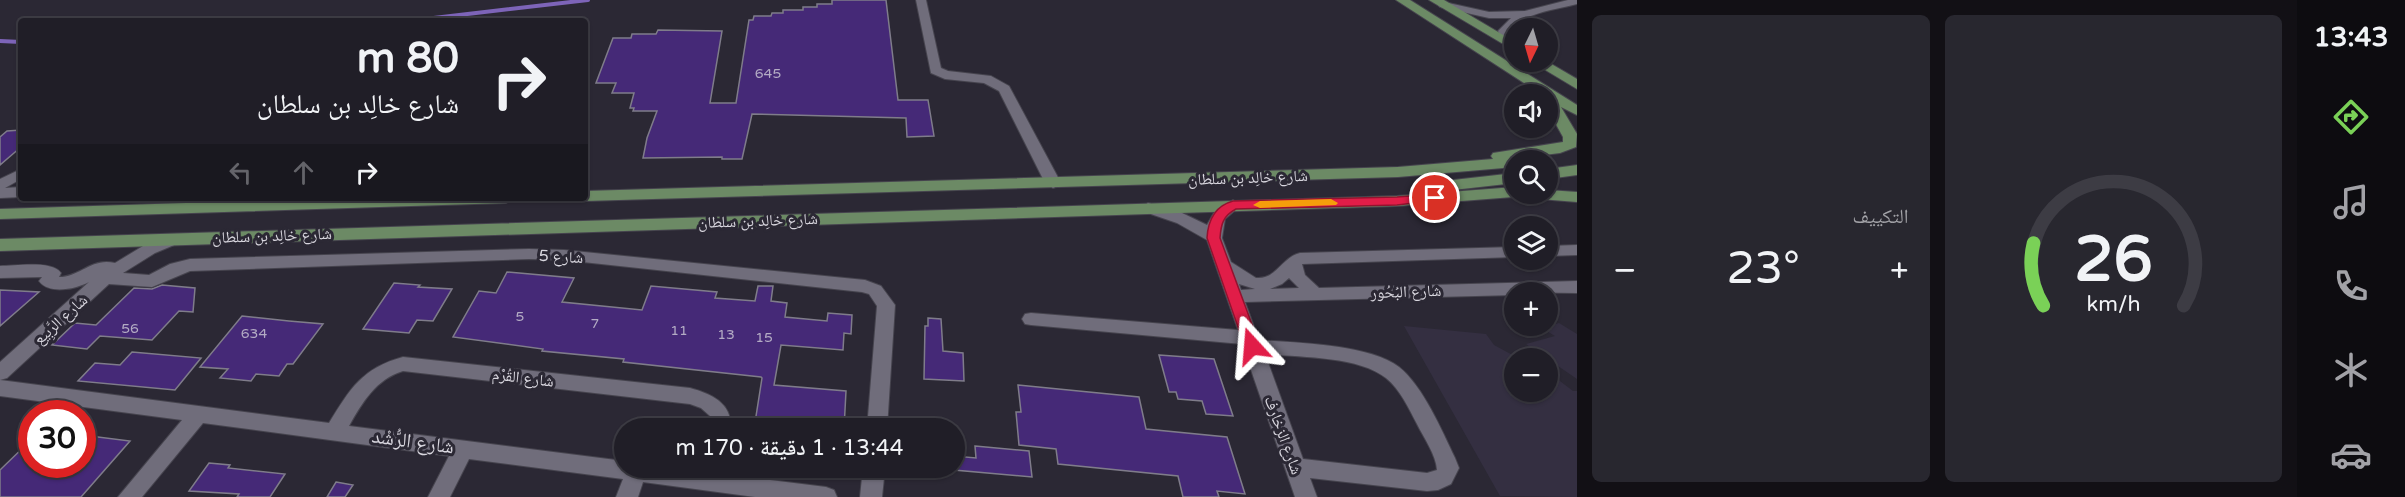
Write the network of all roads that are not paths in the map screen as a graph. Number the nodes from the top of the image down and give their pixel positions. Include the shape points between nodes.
1 (921, 0) edge
2 (1402, 0) edge
3 (1577, 1) edge
4 (1440, 3) edge
5 (1529, 14) junction
6 (1426, 16) junction
7 (1521, 18) edge
8 (1504, 41) edge
9 (1504, 54) edge
10 (1534, 72) edge
11 (1556, 72) edge
12 (1531, 84) edge
13 (1577, 85) edge
14 (1577, 98) edge
15 (1558, 100) edge
16 (1577, 111) edge
17 (1558, 115) edge
18 (1577, 156) edge
19 (1558, 158) edge
20 (1504, 163) edge
21 (1471, 167) junction
22 (1577, 170) edge
23 (1558, 173) edge
24 (18, 175) edge
25 (1053, 183) junction
26 (0, 185) edge
27 (1577, 185) edge
28 (1558, 187) edge
29 (1504, 191) edge
30 (18, 192) edge
31 (0, 193) edge
32 (1558, 195) edge
33 (588, 196) edge
34 (1577, 197) edge
35 (411, 201) edge
36 (1233, 205) junction
37 (1148, 208) junction
38 (0, 214) edge
39 (1214, 238) junction
40 (173, 239) junction
41 (105, 241) junction
42 (0, 245) edge
43 (1577, 250) edge
44 (1558, 251) edge
45 (1504, 252) edge
46 (1293, 262) junction
47 (1223, 263) junction
48 (0, 272) edge
49 (112, 272) junction
50 (1577, 287) edge
51 (1315, 294) junction
52 (1234, 296) junction
53 (1031, 319) dead end
54 (1251, 342) junction
55 (0, 373) edge
56 (0, 388) edge
57 (199, 414) junction
58 (720, 418) edge
59 (878, 418) edge
60 (335, 430) junction
61 (464, 448) junction
62 (1295, 467) junction
63 (614, 469) edge
64 (634, 478) edge
65 (726, 478) edge
66 (873, 478) edge
67 (129, 497) edge
68 (439, 497) edge
69 (627, 497) edge
70 (826, 497) edge
71 (871, 497) edge
72 (1306, 497) edge

1 - 25 street via 935,70 945,75 987,79 1004,89
2 - 6 main road
3 - 5 street
4 - 5 street via 1488,15
4 - 8 main road
5 - 7 street
6 - 9 main road via 1470,34
6 - 12 main road
10 - 14 main road
11 - 13 main road
15 - 16 main road
17 - 21 main road via 1571,144 1500,156
18 - 19 main road
20 - 21 main road, شارع خالِد بن سلطان
21 - 25 main road, شارع خالِد بن سلطان
22 - 23 main road
24 - 26 street
25 - 33 main road, شارع خالِد بن سلطان
27 - 28 main road
29 - 36 main road, شارع خالِد بن سلطان via 1397,201
30 - 31 street
32 - 34 main road, شارع خالِد بن سلطان
35 - 38 main road, شارع خالِد بن سلطان
36 - 37 main road, شارع خالِد بن سلطان
36 - 39 street via 1214,222
37 - 39 street via 1177,216
37 - 40 main road, شارع خالِد بن سلطان
39 - 47 street, شارع الزخارف
40 - 41 main road, شارع خالِد بن سلطان
40 - 49 street, شارع الرَّبِيع via 145,250
41 - 42 main road, شارع خالِد بن سلطان
41 - 49 street via 122,255
43 - 44 street
45 - 46 street via 1300,258
46 - 47 street via 1274,281 1264,284 1243,280
46 - 51 street via 1297,277
47 - 52 street, شارع الزخارف
48 - 49 street, شارع 5 via 50,271 48,281 70,283 101,266
49 - 55 street, شارع الرَّبِيع
49 - 59 street, شارع 5 via 152,281 168,271 190,265 529,254 865,286 875,290 886,305
50 - 51 street, شارع البُحُور
51 - 52 street, شارع البُحُور
52 - 54 street, شارع الزخارف
53 - 54 street
54 - 62 street, شارع الزخارف
54 - 62 street via 1365,359 1384,367 1404,385 1448,468 1443,479 1427,482
56 - 57 street, شارع الرُّشْد
57 - 60 street, شارع الرُّشْد
57 - 67 street
58 - 60 street, شارع القُرْم via 714,405 690,396 403,364 372,377
60 - 61 street, شارع الرُّشْد
61 - 63 street, شارع الرُّشْد
61 - 68 street
62 - 72 street, شارع الزخارف
64 - 69 street
65 - 70 street, شارع الرُّشْد
66 - 71 street

